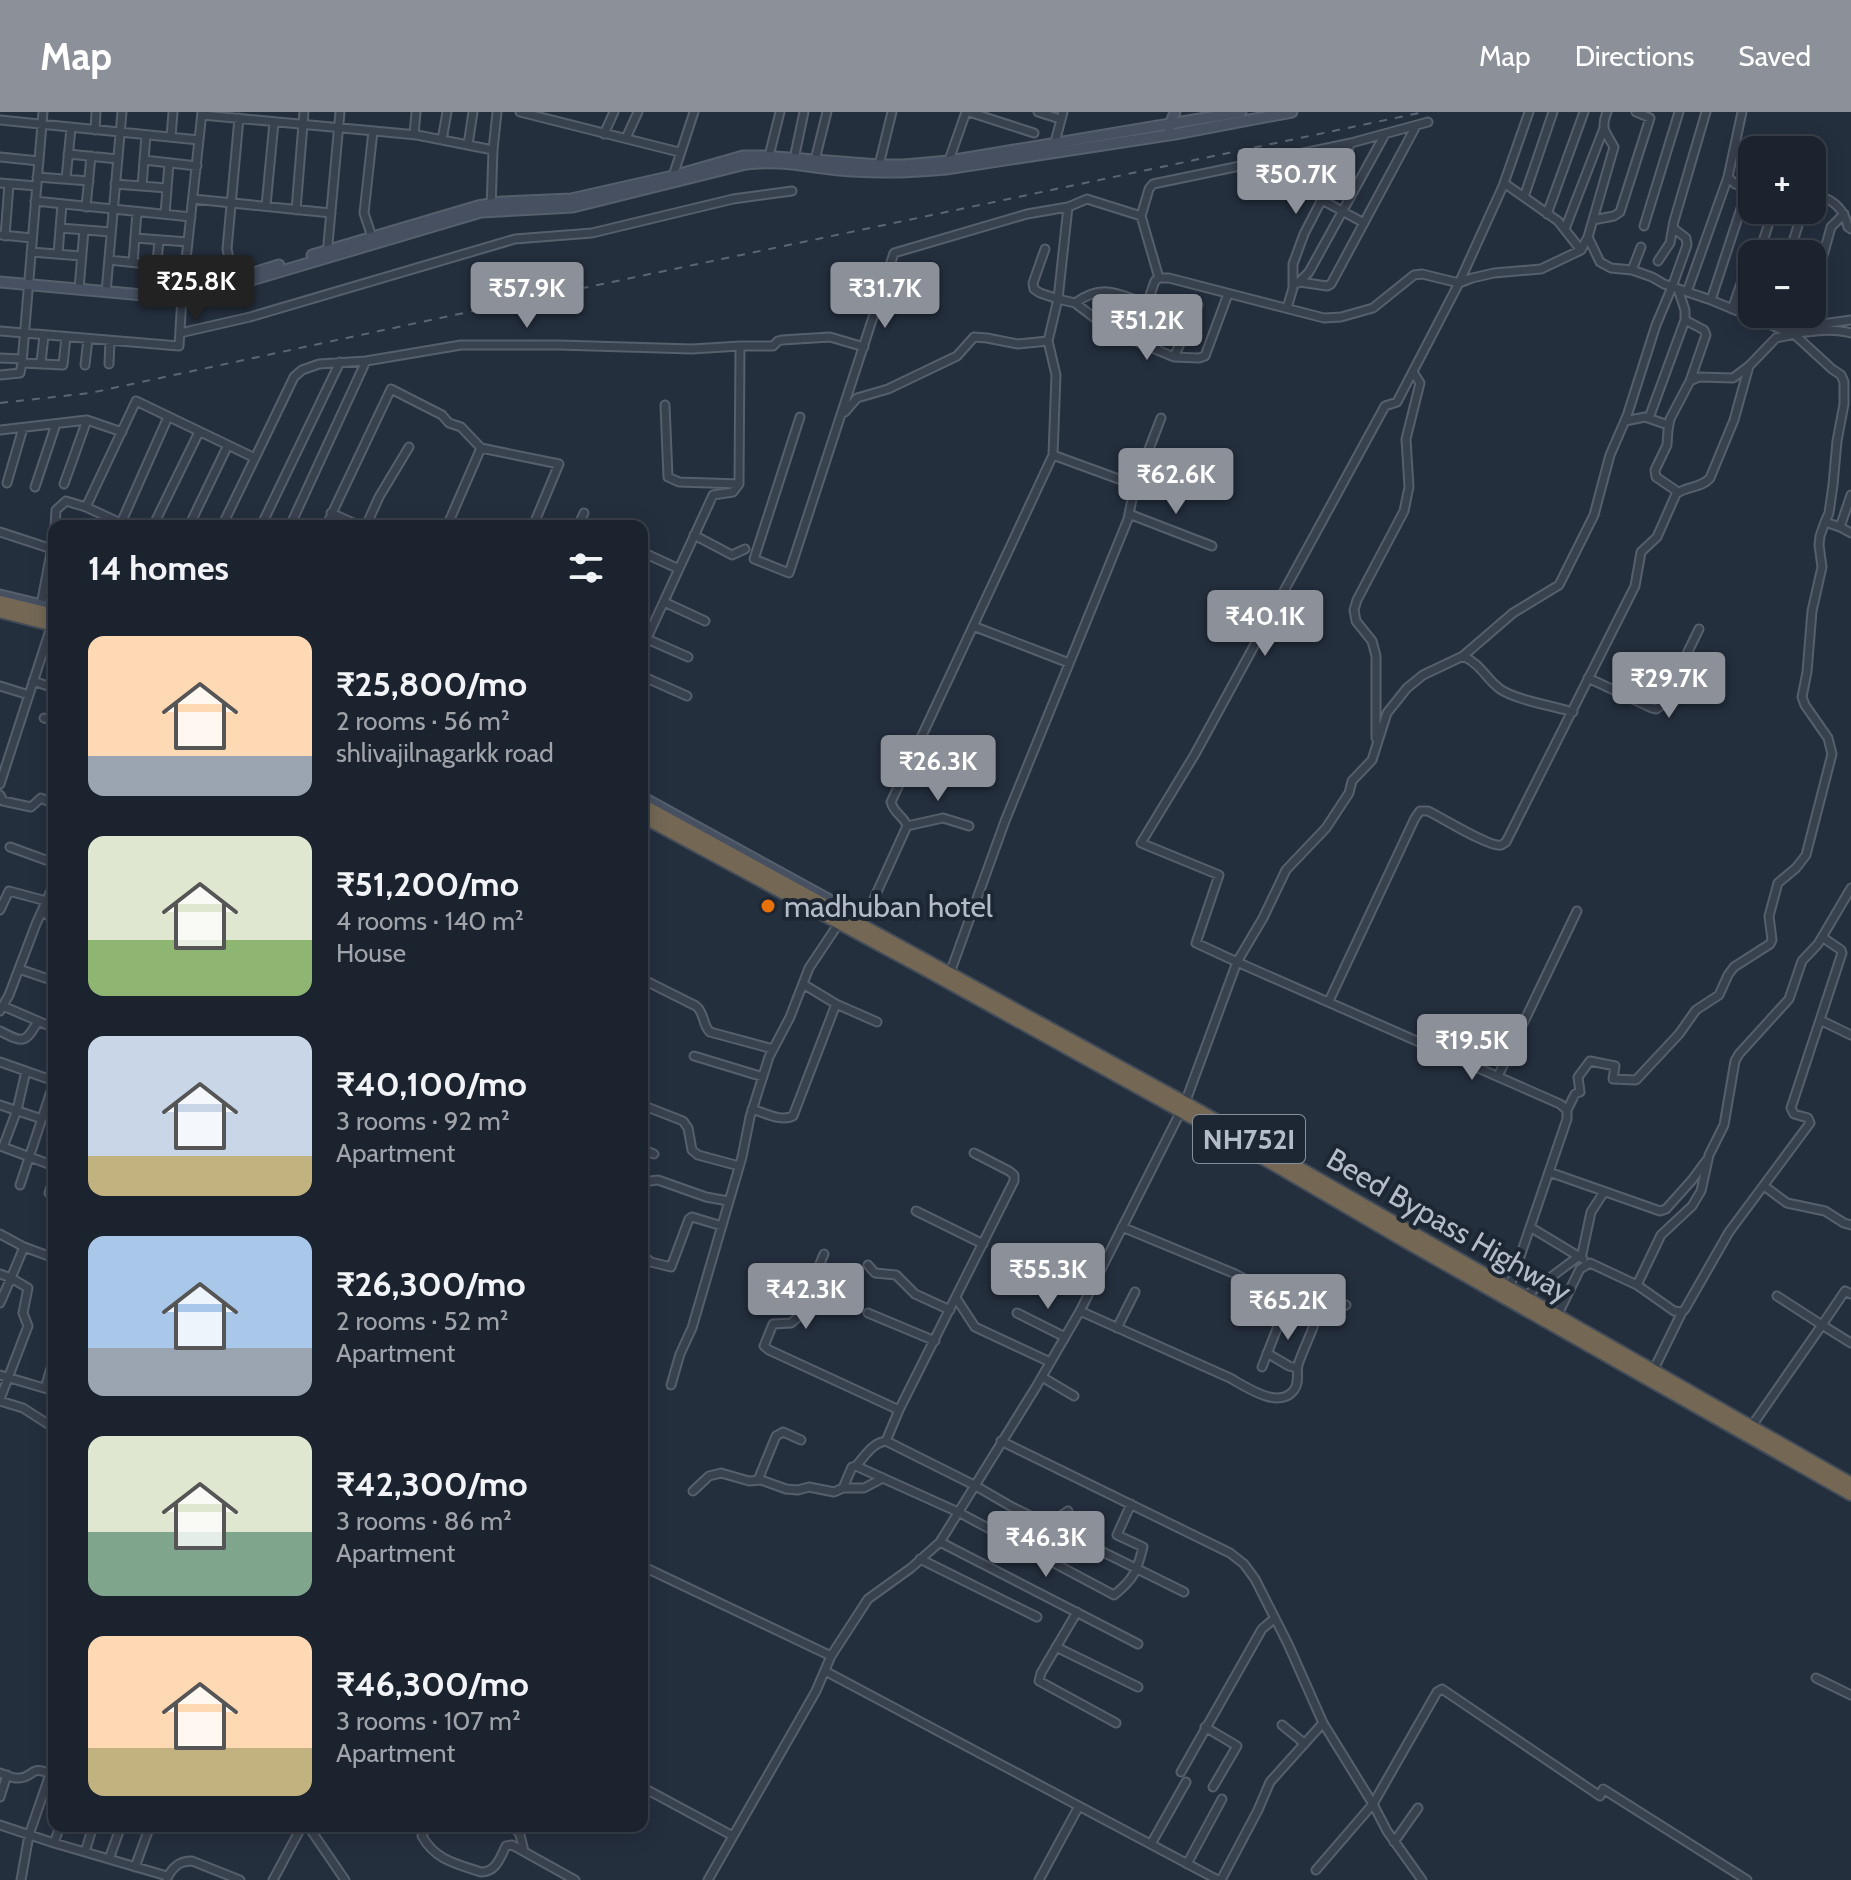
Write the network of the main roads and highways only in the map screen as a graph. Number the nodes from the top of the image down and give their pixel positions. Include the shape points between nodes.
1 (0, 602) edge
2 (0, 611) edge
3 (48, 614) edge
4 (48, 626) edge
5 (648, 809) edge
6 (648, 822) edge
7 (842, 923) junction
8 (863, 931) junction
9 (1183, 1107) junction
10 (1851, 1484) edge
11 (1851, 1494) edge

1 - 3 highway
2 - 4 highway
5 - 7 highway, Beed Bypass Highway / NH752I
6 - 7 highway, Beed Bypass Highway / NH752I
7 - 8 highway, Beed Bypass Highway / NH752I
8 - 9 highway, Beed Bypass Highway / NH752I
8 - 9 highway, Beed Bypass Highway / NH752I via 950,973
9 - 10 highway, Beed Bypass Highway / NH752I
9 - 11 highway, Beed Bypass Highway / NH752I

